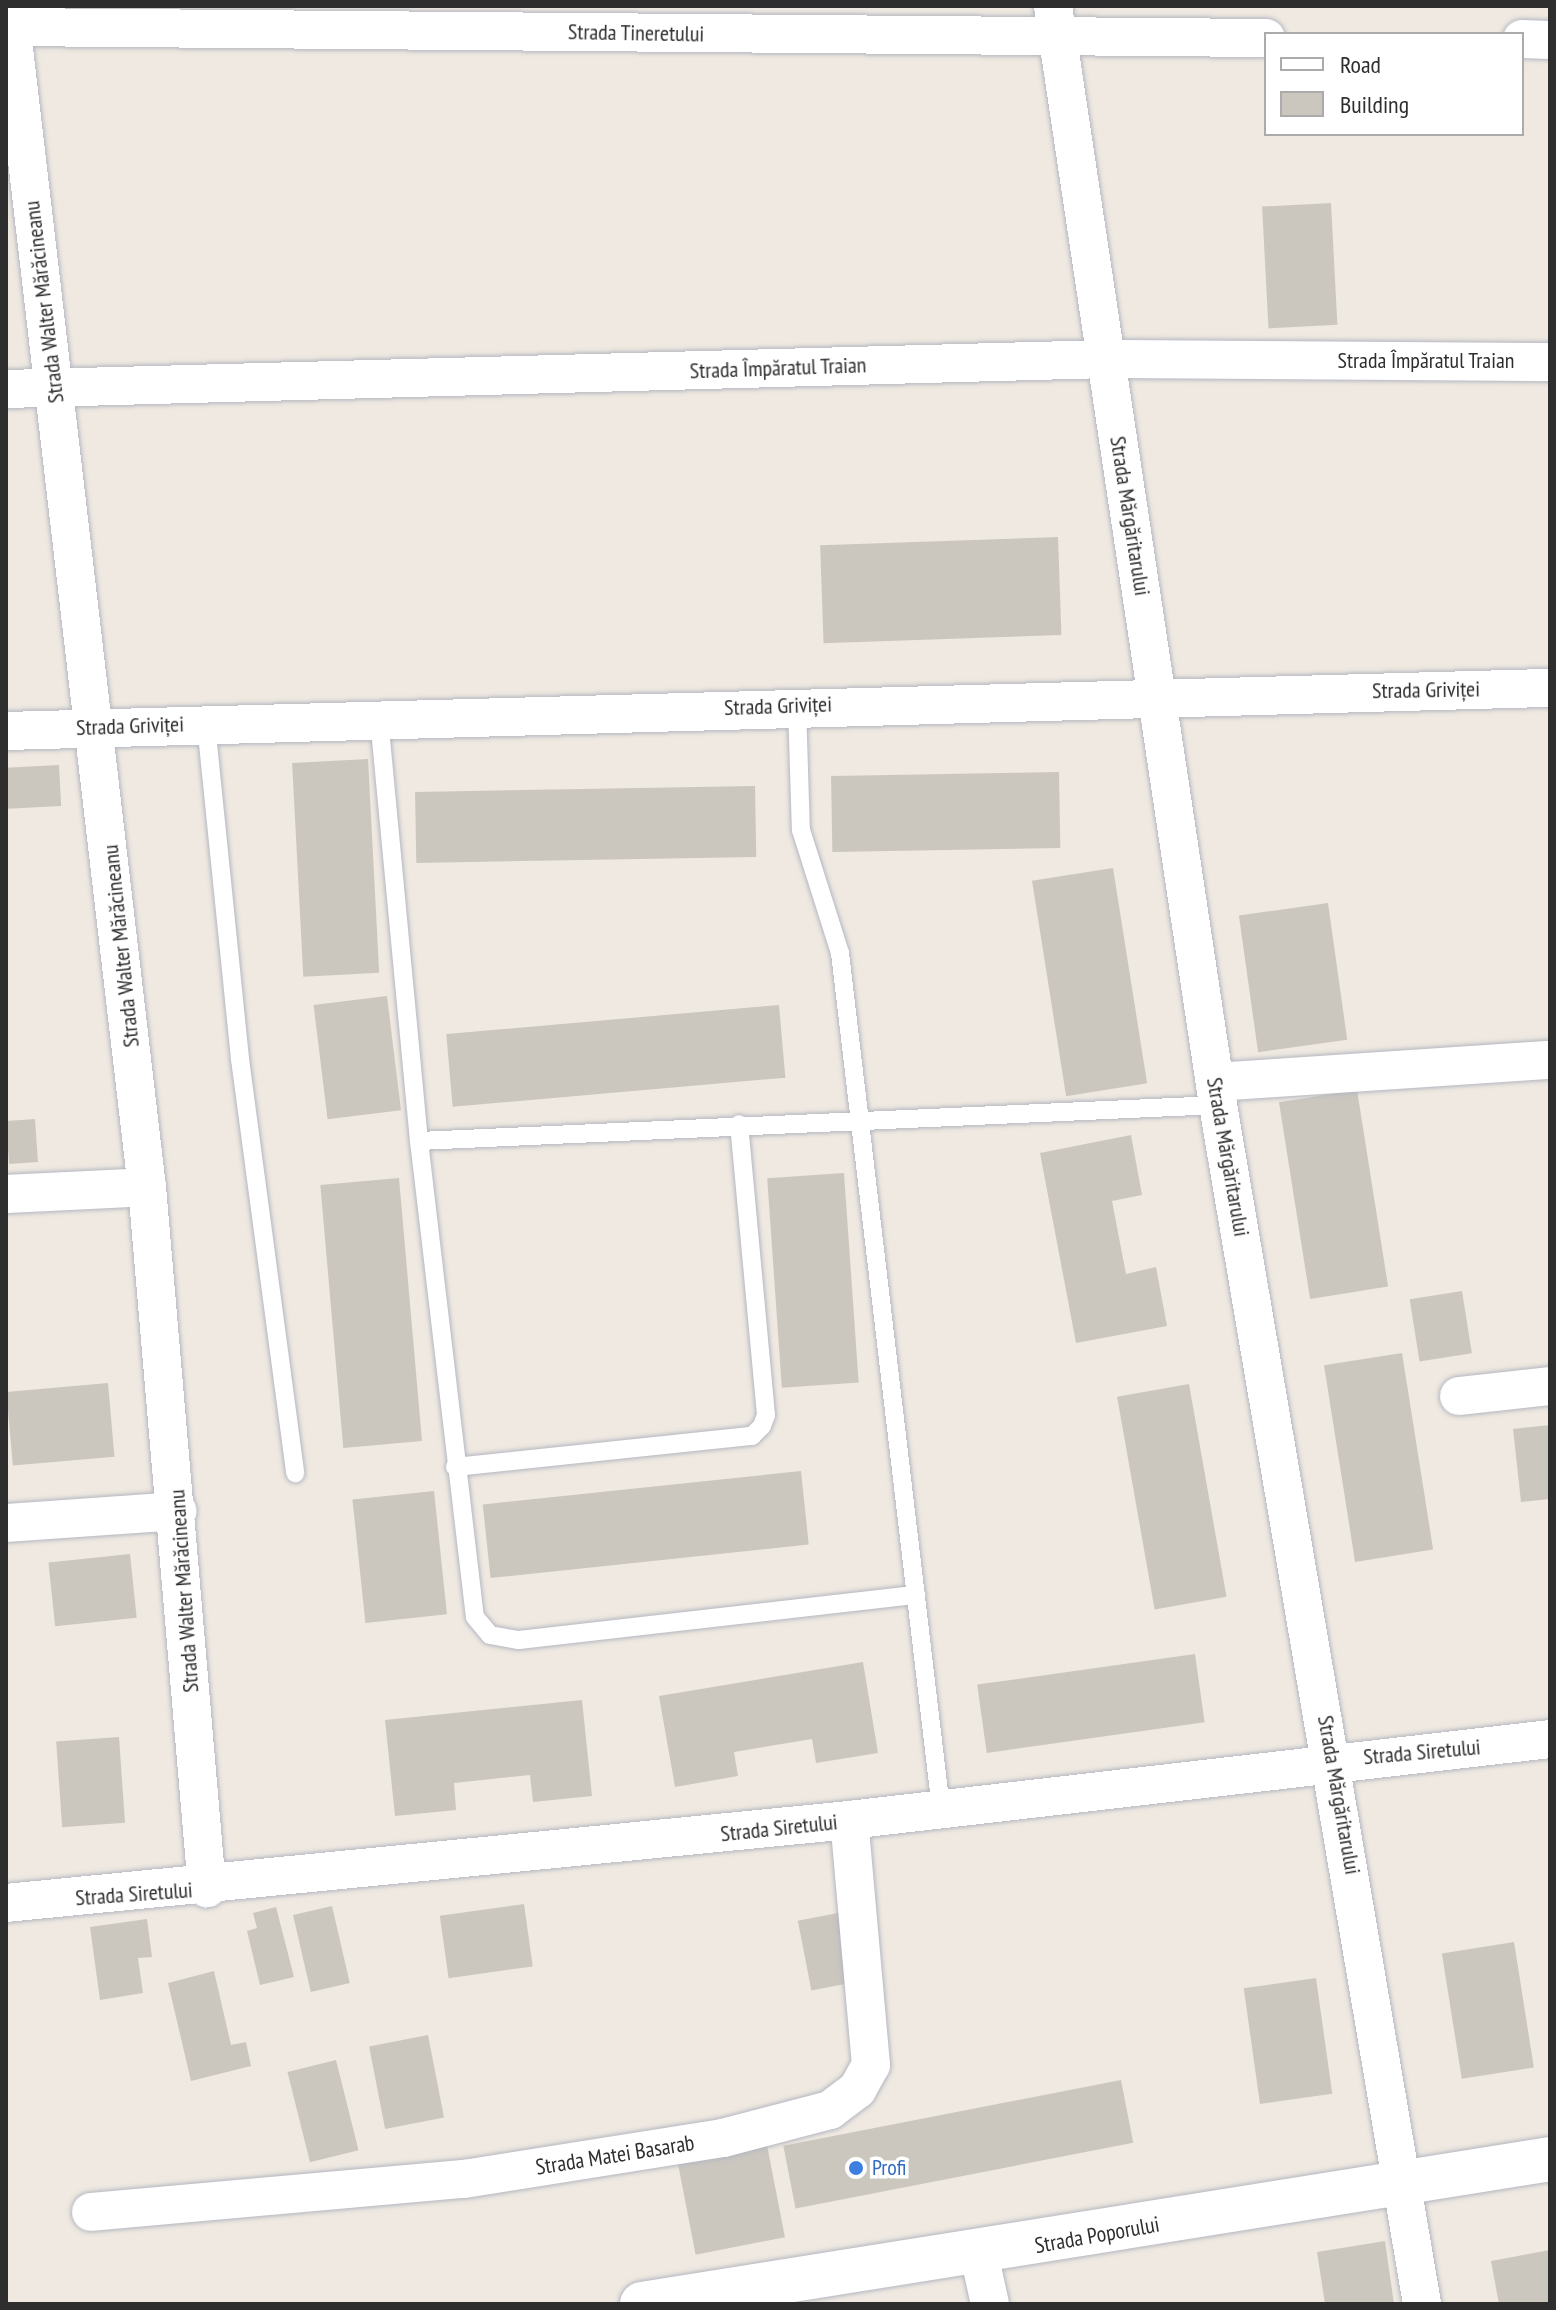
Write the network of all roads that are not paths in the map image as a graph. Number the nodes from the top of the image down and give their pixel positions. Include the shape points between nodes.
1 (9, 20) edge
2 (1055, 21) edge
3 (1264, 38) edge
4 (1524, 39) edge
5 (1550, 40) edge
6 (1106, 359) junction
7 (1550, 362) edge
8 (55, 388) junction
9 (6, 389) edge
10 (1550, 688) edge
11 (1157, 695) junction
12 (797, 706) junction
13 (379, 718) junction
14 (206, 724) junction
15 (97, 727) junction
16 (6, 731) edge
17 (1550, 1060) edge
18 (1216, 1094) junction
19 (861, 1120) junction
20 (739, 1124) junction
21 (419, 1141) junction
22 (147, 1187) junction
23 (6, 1194) edge
24 (1550, 1386) edge
25 (1459, 1396) dead end
26 (455, 1467) junction
27 (295, 1473) dead end
28 (178, 1511) junction
29 (6, 1523) edge
30 (916, 1595) junction
31 (1550, 1739) edge
32 (1333, 1760) junction
33 (941, 1809) junction
34 (849, 1820) junction
35 (207, 1888) junction
36 (6, 1903) edge
37 (1550, 2159) edge
38 (1403, 2184) junction
39 (91, 2212) dead end
40 (979, 2254) junction
41 (642, 2304) edge
42 (990, 2304) edge
43 (1422, 2304) edge

1 - 2 street, Strada Tineretului
1 - 8 street, Strada Walter Mărăcineanu
2 - 3 street, Strada Tineretului
2 - 6 street, Strada Mărgăritarului
4 - 5 street
6 - 7 street, Strada Împăratul Traian
6 - 8 street, Strada Împăratul Traian
6 - 11 street, Strada Mărgăritarului
8 - 9 street, Strada Împăratul Traian
8 - 15 street, Strada Walter Mărăcineanu
10 - 11 street, Strada Griviței
11 - 12 street, Strada Griviței
11 - 18 street, Strada Mărgăritarului
12 - 13 street, Strada Griviței
12 - 19 lane via 801,830 840,953
13 - 14 street, Strada Griviței
13 - 21 lane
14 - 15 street, Strada Griviței
14 - 27 lane via 240,1059
15 - 16 street, Strada Griviței
15 - 22 street, Strada Walter Mărăcineanu
17 - 18 street
18 - 19 lane
18 - 32 street, Strada Mărgăritarului
19 - 20 lane
19 - 30 lane
20 - 21 lane
20 - 26 lane via 766,1415 762,1426 752,1436
21 - 26 lane
22 - 23 street
22 - 28 street, Strada Walter Mărăcineanu
24 - 25 street
26 - 30 lane via 473,1604 490,1635 519,1640
28 - 29 street
28 - 35 street, Strada Walter Mărăcineanu
30 - 33 lane
31 - 32 street, Strada Siretului
32 - 33 street, Strada Siretului
32 - 38 street, Strada Mărgăritarului
33 - 34 street, Strada Siretului
34 - 35 street, Strada Siretului
34 - 39 street, Strada Matei Basarab via 871,2065 857,2090 830,2110 723,2138 464,2179
35 - 36 street, Strada Siretului
37 - 38 street, Strada Poporului
38 - 40 street, Strada Poporului
38 - 43 street, Strada Mărgăritarului
40 - 41 street, Strada Poporului
40 - 42 street

